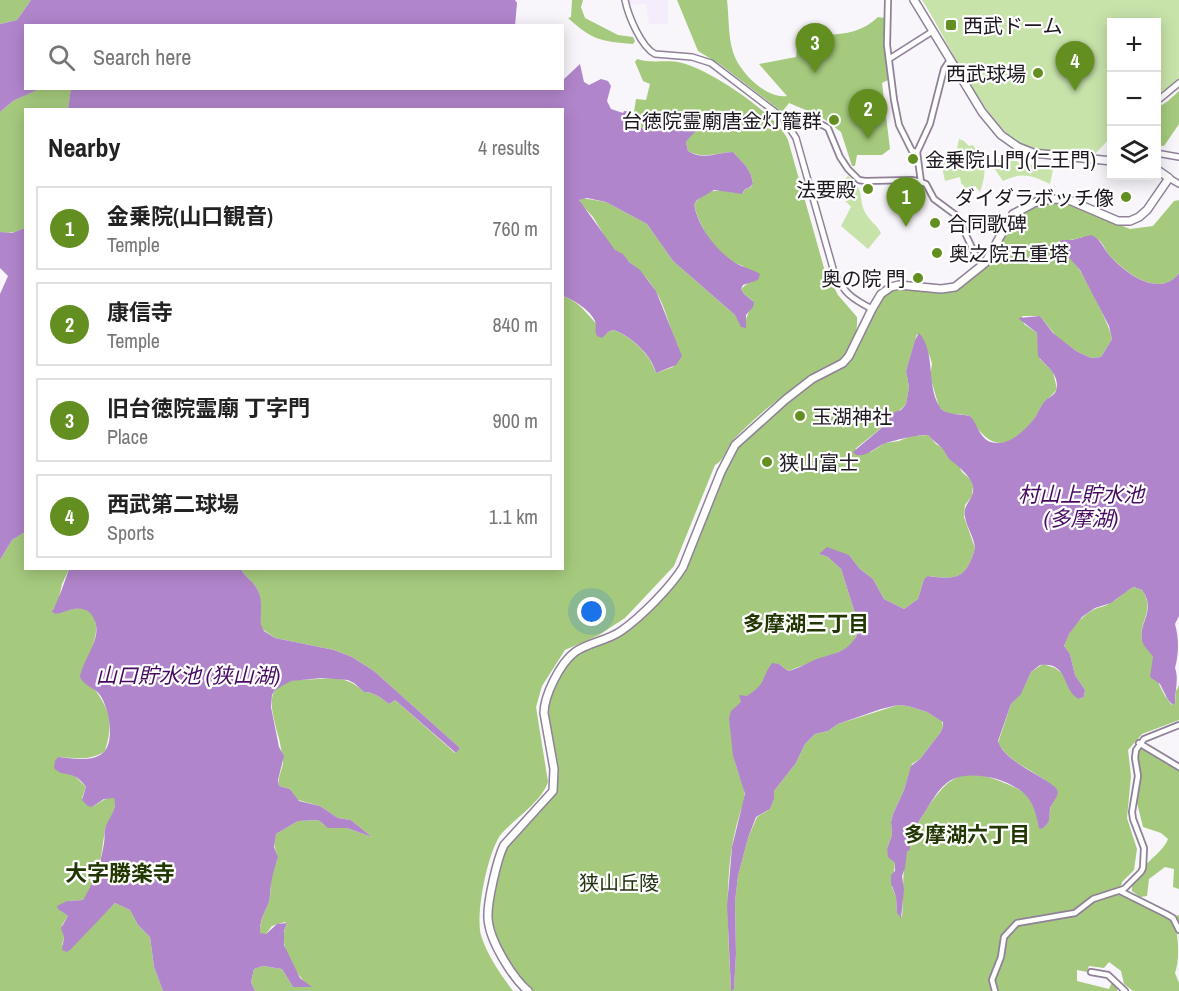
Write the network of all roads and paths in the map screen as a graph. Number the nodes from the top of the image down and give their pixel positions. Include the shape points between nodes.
1 (625, 0) edge
2 (888, 0) edge
3 (914, 0) edge
4 (933, 31) junction
5 (889, 59) junction
6 (951, 59) junction
7 (1179, 83) edge
8 (1161, 98) edge
9 (787, 122) junction
10 (917, 152) junction
11 (1161, 154) edge
12 (1179, 157) edge
13 (1107, 161) edge
14 (1161, 172) edge
15 (1169, 178) junction
16 (921, 182) junction
17 (1179, 184) edge
18 (983, 264) junction
19 (872, 309) junction
20 (1179, 725) edge
21 (1139, 743) junction
22 (1179, 767) edge
23 (1120, 891) junction
24 (1179, 930) edge
25 (1091, 972) dead end
26 (528, 991) edge
27 (995, 991) edge
28 (1125, 991) edge

1 - 9 street via 650,51 711,63
2 - 5 street
3 - 4 main road
4 - 5 street
4 - 6 main road
5 - 10 street via 899,125 912,151
6 - 10 street via 944,69 930,124
6 - 13 main road via 988,121 1012,144 1042,155
7 - 8 street
9 - 16 street via 798,119 828,128 840,157 862,181
9 - 19 street via 796,138 834,272 852,299
10 - 16 street
11 - 12 street
14 - 15 main road
15 - 17 street
15 - 18 main road via 1147,210 1130,221 1118,221 1069,200 1036,202 1013,214
16 - 18 street via 934,199 957,216
18 - 19 main road via 963,282 948,289 891,287
19 - 26 main road via 843,363 812,379 735,445 676,577 621,632 572,654 551,687 544,713 554,769 553,791 504,845 488,918 492,937 516,979
20 - 21 street
21 - 22 street
21 - 23 street via 1132,816 1143,842 1144,861 1138,876
23 - 24 street via 1173,918
23 - 27 street via 1094,899 1073,914 1017,923 1004,937 992,980
25 - 28 street via 1108,975

